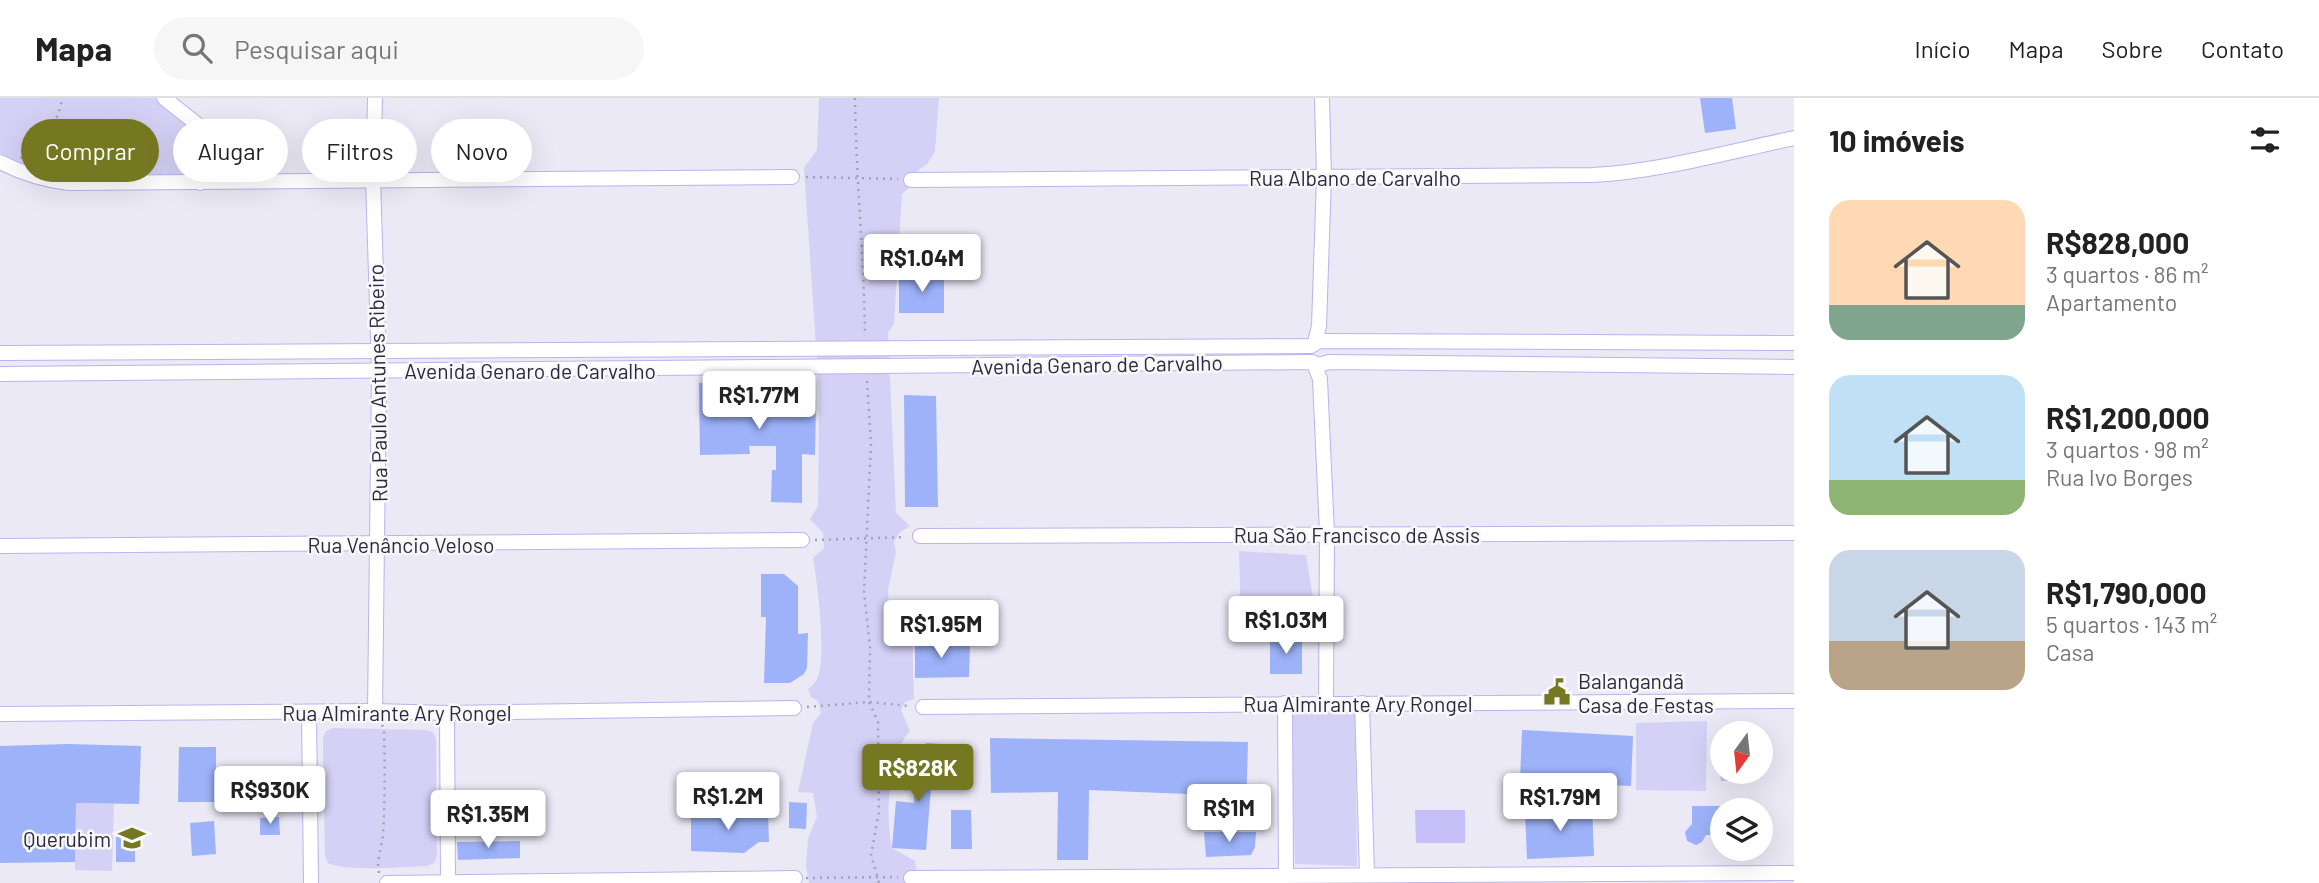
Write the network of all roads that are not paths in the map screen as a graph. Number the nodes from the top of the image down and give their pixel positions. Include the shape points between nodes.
1 (164, 98) edge
2 (375, 98) edge
3 (1322, 98) edge
4 (191, 119) edge
5 (374, 119) edge
6 (1794, 138) edge
7 (0, 162) edge
8 (792, 177) road end
9 (1324, 177) junction
10 (417, 179) edge
11 (911, 180) road end
12 (234, 182) edge
13 (373, 182) edge
14 (200, 183) joint
15 (1319, 343) junction
16 (1794, 343) edge
17 (893, 348) junction
18 (818, 349) junction
19 (379, 351) junction
20 (0, 353) edge
21 (1320, 363) junction
22 (894, 366) junction
23 (820, 367) junction
24 (1794, 367) edge
25 (379, 371) junction
26 (0, 374) edge
27 (1794, 533) edge
28 (1327, 534) junction
29 (920, 536) road end
30 (802, 540) road end
31 (378, 545) junction
32 (0, 546) edge
33 (1794, 701) edge
34 (1285, 703) junction
35 (1362, 703) junction
36 (1326, 705) junction
37 (923, 707) road end
38 (794, 708) road end
39 (375, 711) junction
40 (309, 713) junction
41 (446, 713) junction
42 (0, 714) edge
43 (1794, 873) edge
44 (1367, 875) junction
45 (1286, 876) junction
46 (796, 878) road end
47 (911, 878) road end
48 (383, 879) edge
49 (1330, 879) edge
50 (448, 882) edge
51 (311, 883) edge

1 - 4 street
2 - 5 street, Rua Paulo Antunes Ribeiro
3 - 9 street
6 - 9 street, Rua Albano de Carvalho via 1623,173
7 - 14 street via 44,180 69,183
8 - 10 street
9 - 11 street, Rua Albano de Carvalho
9 - 15 street
12 - 14 street
13 - 19 street, Rua Paulo Antunes Ribeiro
15 - 16 street, Avenida Genaro de Carvalho
15 - 17 street, Avenida Genaro de Carvalho
15 - 21 street via 1309,357
15 - 21 street via 1333,352
17 - 18 street, Avenida Genaro de Carvalho
17 - 22 street via 886,356
18 - 19 street, Avenida Genaro de Carvalho
18 - 23 street via 825,356
19 - 20 street, Avenida Genaro de Carvalho
19 - 25 street, Rua Paulo Antunes Ribeiro
21 - 22 street, Avenida Genaro de Carvalho
21 - 24 street, Avenida Genaro de Carvalho
21 - 28 street
22 - 23 street, Avenida Genaro de Carvalho
23 - 25 street, Avenida Genaro de Carvalho
25 - 26 street, Avenida Genaro de Carvalho
25 - 31 street, Rua Paulo Antunes Ribeiro
27 - 28 street, Rua São Francisco de Assis
28 - 29 street, Rua São Francisco de Assis
28 - 36 street
30 - 31 street, Rua Venâncio Veloso
31 - 32 street, Rua Venâncio Veloso
31 - 39 street, Rua Paulo Antunes Ribeiro
33 - 35 street, Rua Almirante Ary Rongel
34 - 36 street, Rua Almirante Ary Rongel
34 - 37 street, Rua Almirante Ary Rongel
34 - 45 street
35 - 36 street, Rua Almirante Ary Rongel
35 - 44 street
38 - 41 street, Rua Almirante Ary Rongel
39 - 40 street, Rua Almirante Ary Rongel
39 - 41 street, Rua Almirante Ary Rongel
40 - 42 street, Rua Almirante Ary Rongel
40 - 51 street
41 - 50 street
43 - 44 street
44 - 49 street
45 - 47 street
45 - 49 street
46 - 50 street
48 - 50 street

